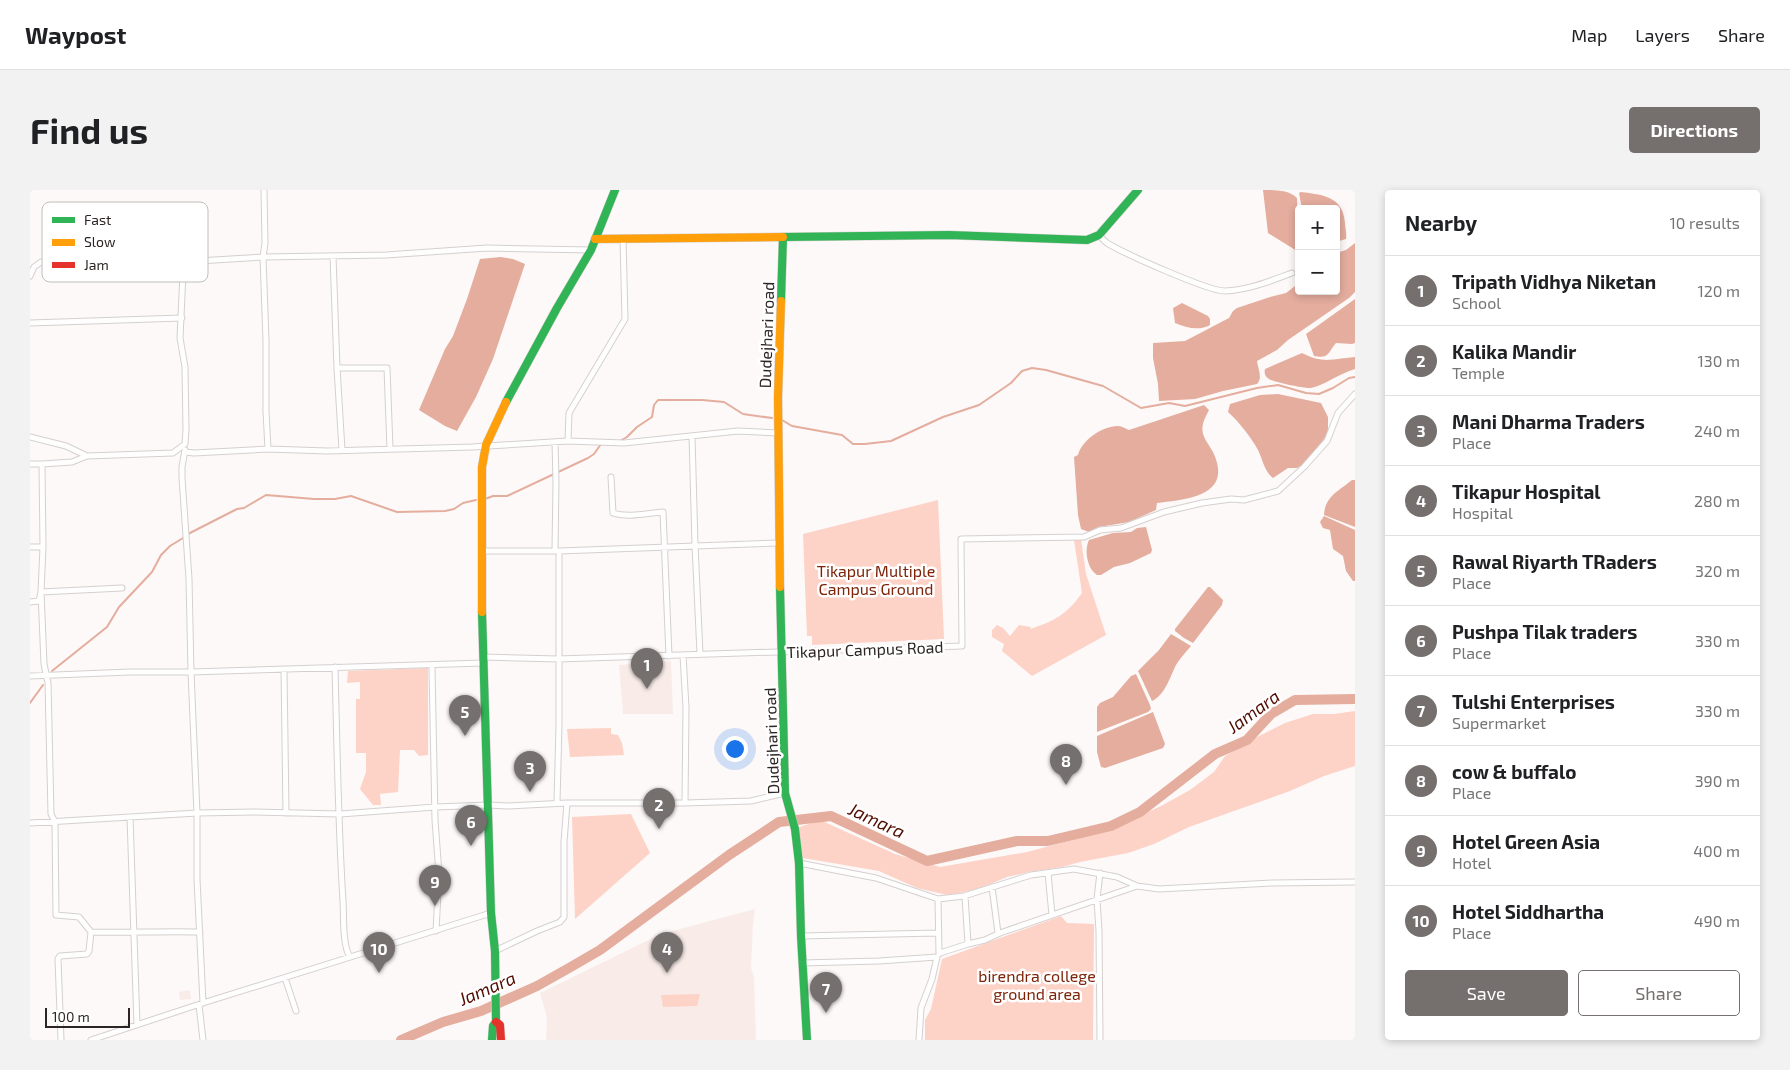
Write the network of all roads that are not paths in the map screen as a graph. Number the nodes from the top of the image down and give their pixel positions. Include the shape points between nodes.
1 (264, 190) edge
2 (614, 190) edge
3 (1138, 190) edge
4 (1099, 235) junction
5 (783, 237) junction
6 (595, 239) junction
7 (623, 239) junction
8 (590, 250) junction
9 (333, 256) junction
10 (263, 257) junction
11 (208, 260) edge
12 (32, 267) edge
13 (1292, 273) dead end
14 (30, 276) edge
15 (184, 282) edge
16 (182, 318) junction
17 (30, 323) edge
18 (337, 368) junction
19 (1355, 394) edge
20 (778, 434) junction
21 (692, 436) junction
22 (30, 437) edge
23 (554, 442) junction
24 (568, 442) junction
25 (184, 444) junction
26 (486, 445) junction
27 (268, 449) junction
28 (390, 449) junction
29 (342, 450) junction
30 (185, 452) junction
31 (87, 456) junction
32 (30, 464) edge
33 (42, 464) junction
34 (611, 477) dead end
35 (779, 543) junction
36 (695, 545) junction
37 (30, 547) edge
38 (43, 547) junction
39 (664, 547) junction
40 (482, 551) junction
41 (557, 551) junction
42 (122, 588) dead end
43 (41, 592) junction
44 (30, 602) edge
45 (782, 651) junction
46 (700, 654) junction
47 (683, 655) junction
48 (669, 656) junction
49 (558, 659) junction
50 (483, 660) junction
51 (335, 667) junction
52 (432, 668) dead end
53 (284, 669) junction
54 (191, 672) junction
55 (46, 675) junction
56 (30, 676) edge
57 (786, 793) junction
58 (557, 803) junction
59 (566, 803) junction
60 (685, 804) junction
61 (489, 805) junction
62 (435, 807) junction
63 (197, 813) junction
64 (286, 813) junction
65 (340, 814) junction
66 (130, 817) junction
67 (55, 822) junction
68 (30, 823) edge
69 (799, 863) junction
70 (1048, 873) junction
71 (1100, 873) junction
72 (1355, 882) edge
73 (1137, 886) junction
74 (992, 887) junction
75 (965, 896) junction
76 (938, 899) junction
77 (1097, 899) junction
78 (491, 914) junction
79 (1052, 915) junction
80 (90, 932) junction
81 (200, 932) junction
82 (436, 932) junction
83 (134, 933) junction
84 (937, 933) junction
85 (998, 934) junction
86 (800, 936) junction
87 (968, 944) junction
88 (495, 951) junction
89 (938, 955) junction
90 (350, 957) junction
91 (802, 963) junction
92 (285, 978) junction
93 (201, 1004) junction
94 (296, 1011) dead end
95 (496, 1019) junction
96 (137, 1025) junction
97 (61, 1040) edge
98 (91, 1040) edge
99 (203, 1040) edge
100 (492, 1040) edge
101 (501, 1040) edge
102 (807, 1040) edge
103 (919, 1040) edge
104 (1100, 1040) edge

1 - 10 street
2 - 6 street
3 - 4 street
4 - 5 street via 1088,240 949,235
4 - 13 street via 1106,242 1150,263 1223,291 1258,286
5 - 7 street
5 - 20 street, Dudejhari road
6 - 7 street
6 - 8 street
7 - 24 street via 625,319 570,413
8 - 9 street via 487,248
8 - 26 street via 514,386
9 - 10 street
9 - 18 street
10 - 11 street
10 - 27 street
12 - 14 street
15 - 16 street
16 - 17 street
16 - 25 street
18 - 28 street via 387,368
18 - 29 street
19 - 45 street, Tikapur Campus Road via 1338,413 1327,441 1278,491 1244,500 1202,503 1164,512 1084,537 962,539 962,646
20 - 21 street via 738,431
20 - 35 street, Dudejhari road
21 - 24 street via 624,444
21 - 36 street
22 - 31 street via 66,446
23 - 24 street
23 - 26 street
23 - 41 street
25 - 30 street
25 - 31 street via 173,454
26 - 28 street
26 - 40 street via 482,467
27 - 29 street
27 - 30 street
28 - 29 street
30 - 54 street via 182,478
31 - 33 street via 72,462
32 - 33 street
33 - 38 street
34 - 39 street via 613,513 663,512
35 - 36 street
35 - 45 street, Dudejhari road
36 - 39 street
36 - 46 street
37 - 38 street
38 - 43 street
39 - 41 street
39 - 48 street
40 - 41 street
40 - 50 street
41 - 49 street
42 - 43 street
43 - 44 street via 40,601
43 - 55 street
45 - 46 street, Tikapur Campus Road
45 - 57 street, Dudejhari road
46 - 47 street, Tikapur Campus Road
47 - 48 street, Tikapur Campus Road
47 - 60 street
48 - 49 street, Tikapur Campus Road
49 - 50 street, Tikapur Campus Road
49 - 58 street
50 - 51 street, Tikapur Campus Road
50 - 61 street
51 - 53 street, Tikapur Campus Road
51 - 65 street
52 - 62 street
53 - 54 street, Tikapur Campus Road
53 - 64 street
54 - 55 street, Tikapur Campus Road
54 - 63 street
55 - 56 street, Tikapur Campus Road
55 - 67 street via 52,814
57 - 60 street via 751,801
57 - 69 street, Dudejhari road
58 - 59 street
58 - 61 street
59 - 60 street
59 - 88 street via 564,917 560,922
61 - 62 street
61 - 78 street
62 - 65 street
62 - 82 street via 439,874
63 - 64 street
63 - 66 street
63 - 81 street
64 - 65 street
65 - 90 street via 344,930
66 - 67 street
66 - 83 street
67 - 68 street
67 - 80 street via 56,915 79,916
69 - 76 street via 876,878
69 - 86 street, Dudejhari road
70 - 71 street via 1074,869
70 - 74 street
70 - 79 street
71 - 73 street
71 - 77 street
72 - 73 street via 1160,889
73 - 77 street
74 - 75 street
74 - 85 street
75 - 76 street
75 - 87 street
76 - 84 street
77 - 79 street
77 - 104 street
78 - 82 street
78 - 88 street
79 - 85 street
80 - 83 street
80 - 97 street via 87,954 60,956 58,959
81 - 83 street
81 - 93 street
82 - 90 street
83 - 96 street
84 - 86 street
84 - 89 street
85 - 87 street
86 - 91 street, Dudejhari road
87 - 89 street
88 - 95 street
89 - 91 street via 879,961
89 - 103 street via 921,1008
90 - 92 street
91 - 102 street, Dudejhari road
92 - 93 street
92 - 94 street
93 - 96 street
93 - 99 street
95 - 100 street
95 - 101 street
96 - 98 street

